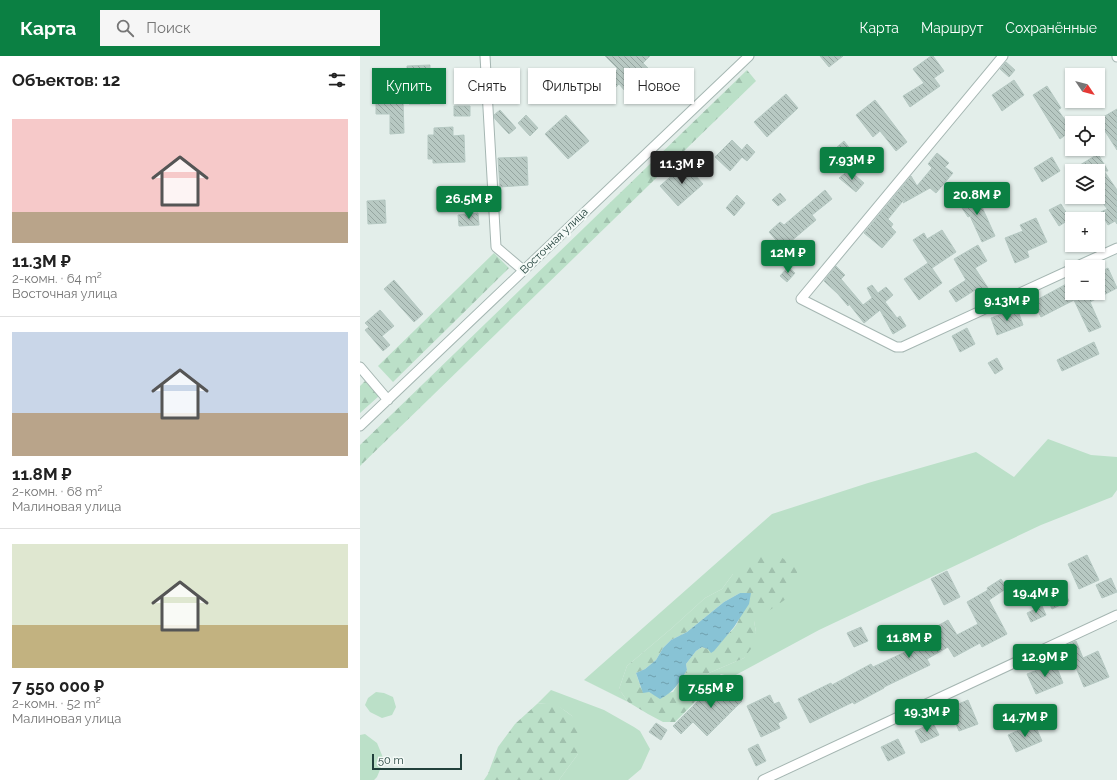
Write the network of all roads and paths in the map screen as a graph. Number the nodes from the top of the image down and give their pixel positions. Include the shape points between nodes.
1 (485, 56) edge
2 (749, 56) edge
3 (1003, 56) edge
4 (1117, 248) edge
5 (1091, 260) edge
6 (524, 270) junction
7 (1065, 272) edge
8 (360, 367) edge
9 (388, 400) junction
10 (360, 426) edge
11 (1117, 615) edge
12 (763, 780) edge

1 - 6 street via 496,247
2 - 6 street, Восточная улица
3 - 7 street via 800,300 896,347 902,347
4 - 5 street
6 - 9 street, Восточная улица
8 - 9 street
9 - 10 street, Восточная улица
11 - 12 street

